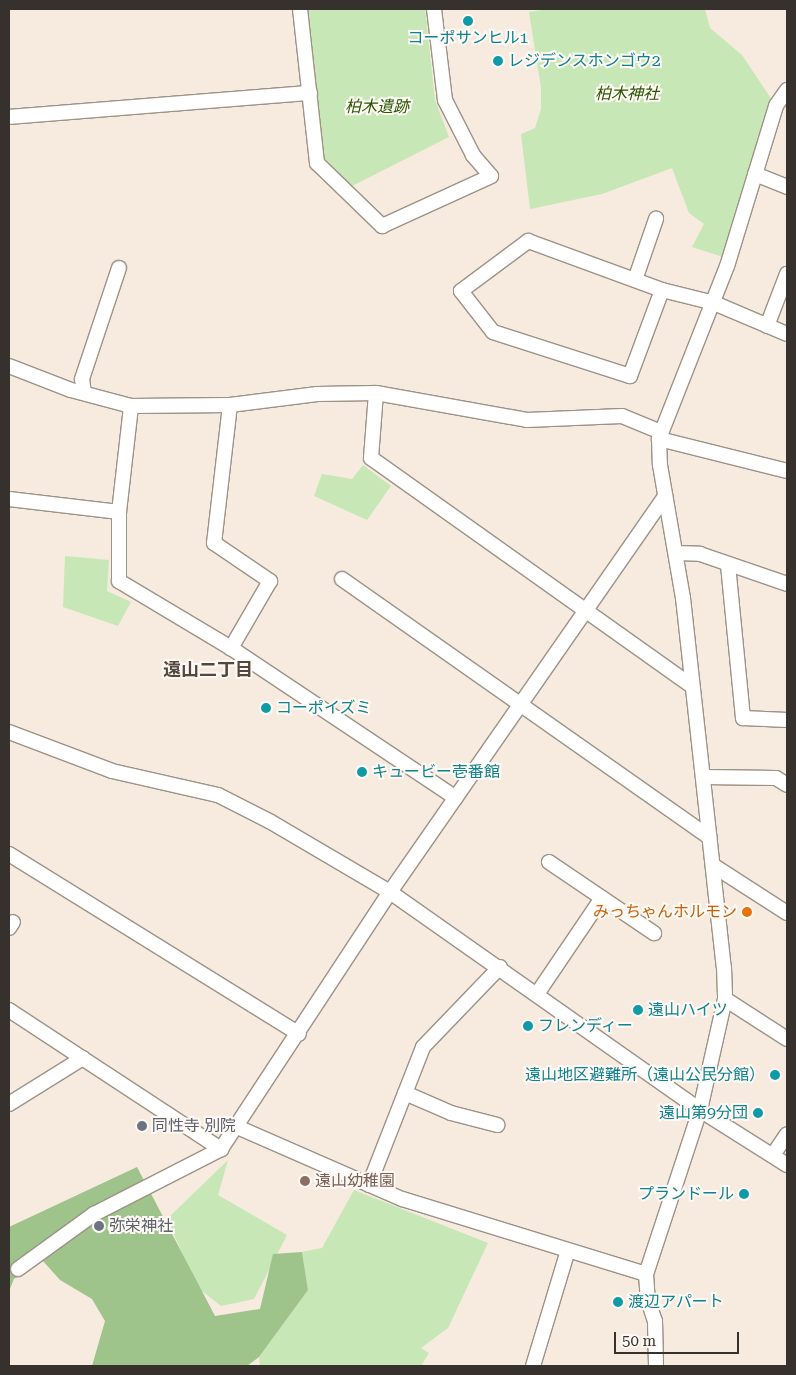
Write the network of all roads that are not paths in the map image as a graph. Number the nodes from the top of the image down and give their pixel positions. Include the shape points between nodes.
1 (300, 9) edge
2 (434, 9) edge
3 (787, 90) edge
4 (310, 93) junction
5 (9, 117) edge
6 (755, 174) junction
7 (787, 187) edge
8 (656, 219) dead end
9 (119, 268) dead end
10 (787, 274) edge
11 (634, 280) junction
12 (662, 290) junction
13 (714, 303) junction
14 (767, 326) junction
15 (787, 334) edge
16 (9, 366) edge
17 (376, 392) junction
18 (84, 393) junction
19 (230, 404) junction
20 (131, 406) junction
21 (660, 435) junction
22 (787, 471) edge
23 (665, 496) junction
24 (9, 499) edge
25 (119, 512) junction
26 (677, 553) junction
27 (728, 565) junction
28 (342, 579) dead end
29 (787, 584) edge
30 (584, 612) junction
31 (232, 648) junction
32 (692, 686) junction
33 (520, 706) junction
34 (787, 720) edge
35 (9, 732) edge
36 (704, 777) junction
37 (784, 780) edge
38 (456, 798) junction
39 (709, 837) junction
40 (9, 854) edge
41 (549, 862) dead end
42 (714, 866) junction
43 (390, 892) junction
44 (602, 898) junction
45 (787, 913) edge
46 (654, 933) dead end
47 (500, 967) junction
48 (537, 994) junction
49 (725, 999) junction
50 (9, 1010) edge
51 (299, 1034) junction
52 (787, 1039) edge
53 (83, 1058) junction
54 (405, 1093) junction
55 (9, 1104) edge
56 (700, 1110) junction
57 (497, 1125) dead end
58 (237, 1126) junction
59 (787, 1134) edge
60 (221, 1149) junction
61 (773, 1155) junction
62 (787, 1165) edge
63 (369, 1185) junction
64 (568, 1250) junction
65 (18, 1269) dead end
66 (646, 1274) junction
67 (533, 1366) edge
68 (656, 1366) edge

1 - 4 street
2 - 4 street via 445,100 473,155 491,176 382,226 318,163
3 - 6 street via 776,106
4 - 5 street
6 - 7 street
6 - 13 street
8 - 11 street
9 - 18 street via 82,379
10 - 14 street
11 - 12 street
11 - 12 street via 528,241 462,291 493,332 630,376
12 - 13 street
13 - 14 street
13 - 21 street
14 - 15 street
16 - 18 street
17 - 19 street via 317,394
17 - 21 street via 526,420 622,416
17 - 30 street via 371,458
18 - 20 street
19 - 20 street
19 - 31 street via 214,543 270,581
20 - 25 street
21 - 22 street
21 - 23 street
23 - 26 street
23 - 30 street
24 - 25 street
25 - 31 street via 119,581
26 - 27 street via 700,554
26 - 32 street
27 - 29 street
27 - 34 street via 744,718
28 - 33 street
30 - 32 street
30 - 33 street
31 - 38 street
32 - 36 street
33 - 38 street
33 - 39 street
35 - 43 street via 112,771 218,794
36 - 37 street
36 - 39 street
38 - 43 street
39 - 42 street
40 - 51 street
41 - 44 street
42 - 45 street
42 - 49 street
43 - 47 street
43 - 51 street
44 - 46 street
44 - 48 street
47 - 48 street
47 - 54 street via 423,1047
48 - 56 street
49 - 52 street
49 - 56 street
50 - 53 street
51 - 58 street
53 - 55 street
53 - 60 street
54 - 57 street via 451,1113
54 - 63 street
56 - 61 street
56 - 66 street
58 - 60 street
58 - 63 street
59 - 61 street
60 - 65 street via 94,1214
61 - 62 street
63 - 64 street via 402,1199
64 - 66 street
64 - 67 street
66 - 68 street via 648,1300 655,1321

